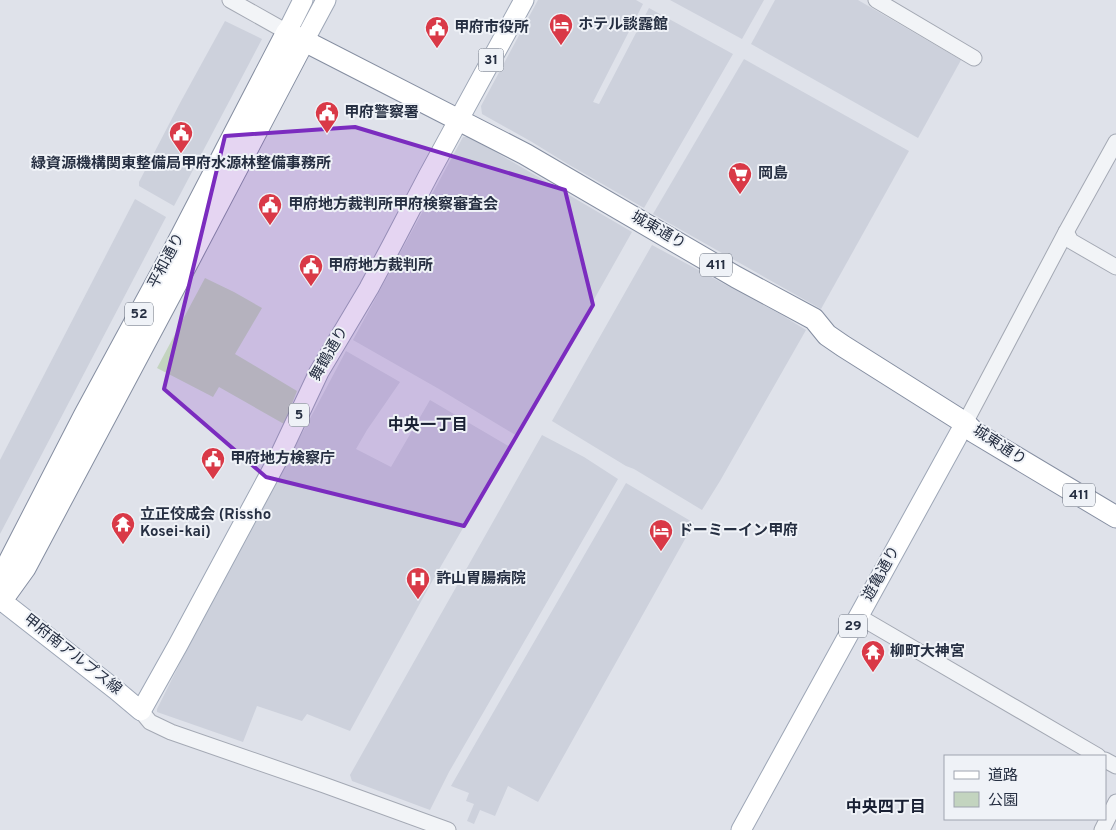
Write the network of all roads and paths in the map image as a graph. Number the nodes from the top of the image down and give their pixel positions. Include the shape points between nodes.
1 (230, 0) edge
2 (304, 0) edge
3 (326, 0) edge
4 (524, 0) edge
5 (876, 0) edge
6 (295, 36) junction
7 (974, 58) dead end
8 (458, 120) junction
9 (1116, 142) edge
10 (1066, 232) junction
11 (1116, 267) edge
12 (965, 423) junction
13 (1116, 516) edge
14 (1, 601) edge
15 (858, 616) junction
16 (142, 711) junction
17 (1096, 755) edge
18 (1116, 802) edge
19 (448, 830) edge
20 (741, 830) edge
21 (1102, 830) edge

1 - 6 street
2 - 6 main road
3 - 6 main road
4 - 8 main road, 舞鶴通り / 31
5 - 7 street
6 - 8 highway, 城東通り / 411
6 - 14 highway, 平和通り / 52 via 84,416 10,560
8 - 12 highway, 城東通り / 411 via 525,154 814,319 843,346
8 - 16 main road, 舞鶴通り / 5 via 377,273 319,372 279,457
9 - 10 street
10 - 11 street via 1071,241
10 - 12 street
12 - 13 highway, 城東通り / 411 via 974,432
12 - 15 main road, 遊亀通り / 29
14 - 16 main road, 甲府南アルプス線
15 - 17 street
15 - 20 main road, 遊亀通り / 29
16 - 19 street via 150,722 171,732
18 - 21 street

